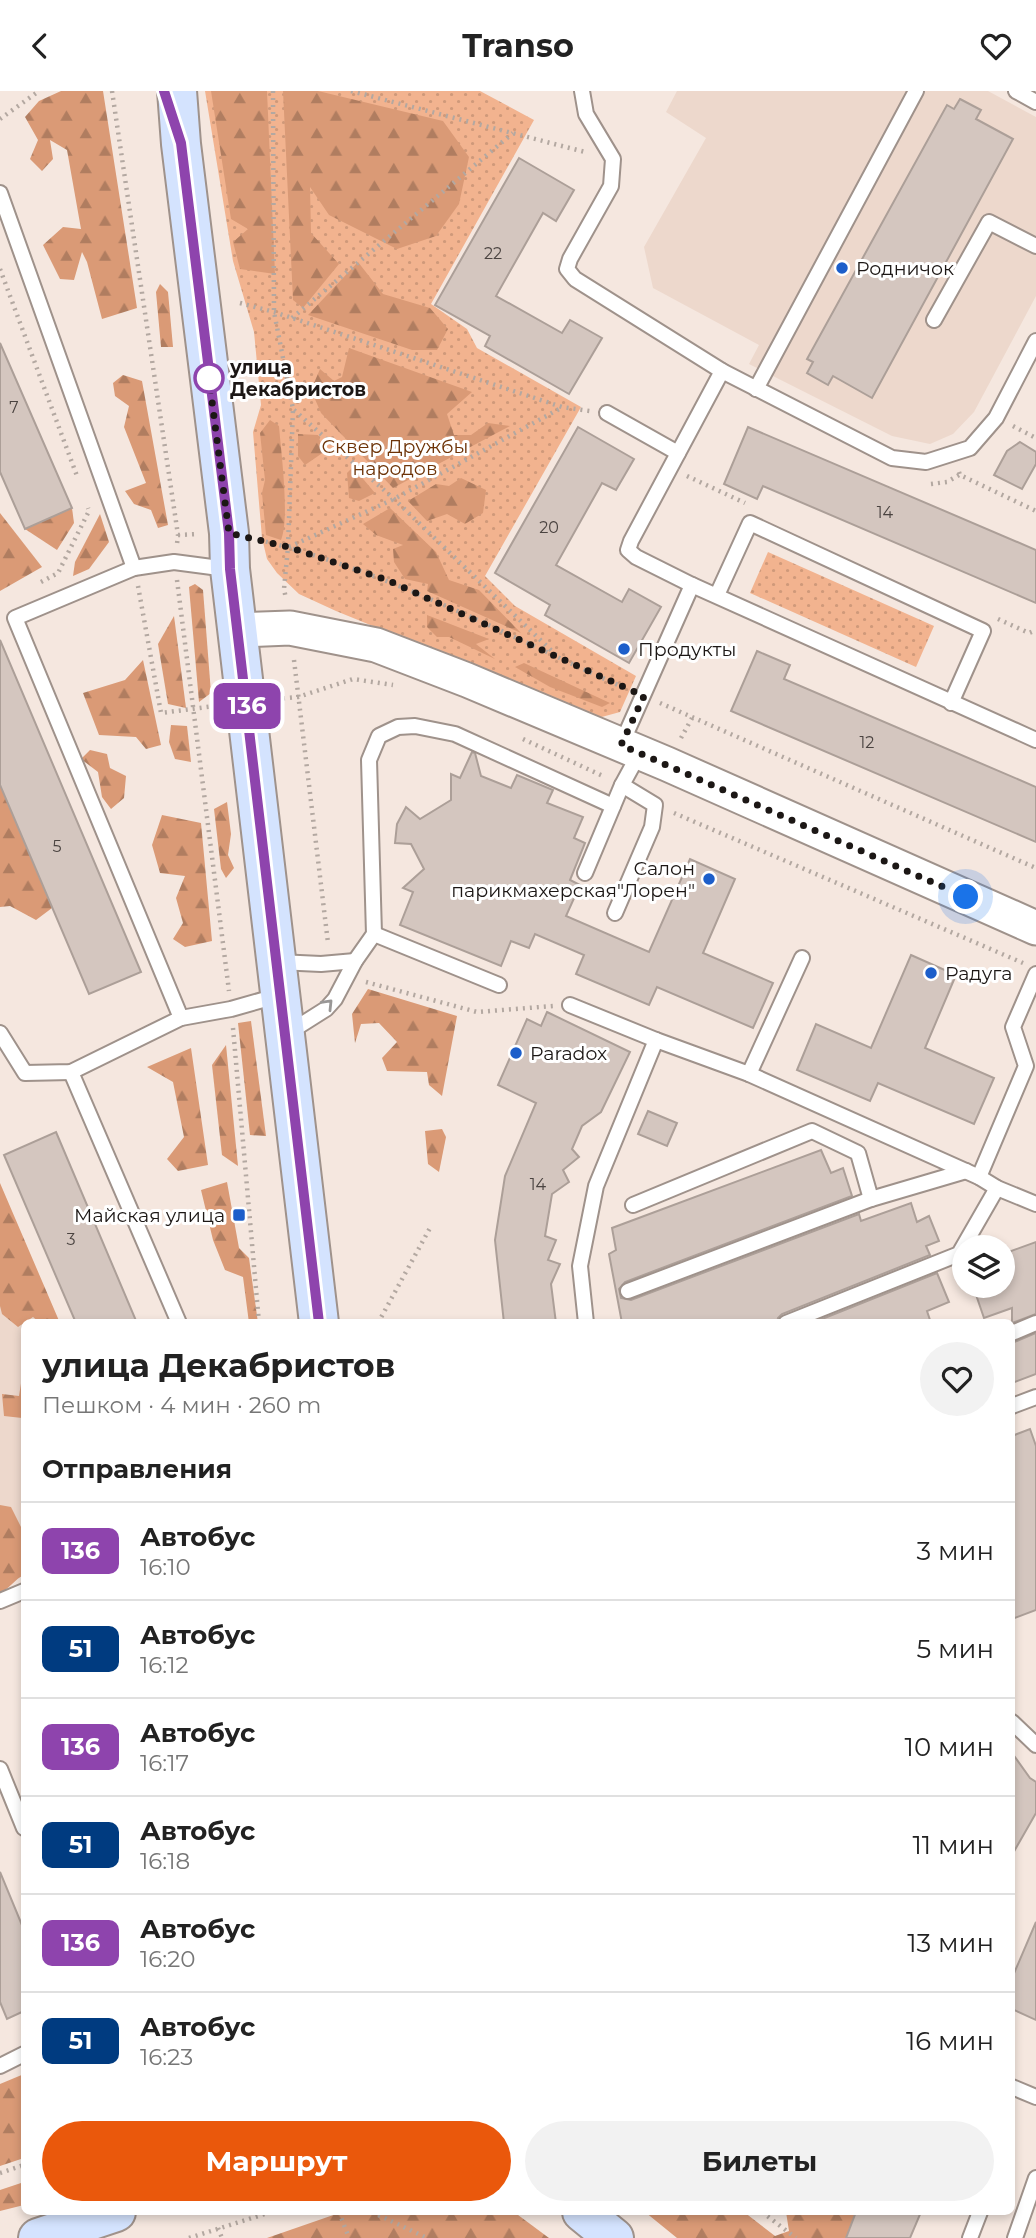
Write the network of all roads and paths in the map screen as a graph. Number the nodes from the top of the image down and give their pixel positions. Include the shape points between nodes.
1 (39, 91) edge
2 (112, 91) edge
3 (164, 91) edge
4 (177, 91) edge
5 (273, 91) edge
6 (351, 91) edge
7 (582, 91) edge
8 (916, 91) edge
9 (1016, 91) edge
10 (1036, 102) edge
11 (0, 119) edge
12 (513, 133) junction
13 (181, 143) junction
14 (613, 159) junction
15 (0, 193) edge
16 (1036, 246) edge
17 (0, 269) edge
18 (240, 303) dead end
19 (274, 312) junction
20 (291, 318) junction
21 (934, 320) dead end
22 (1036, 341) edge
23 (722, 371) junction
24 (756, 389) junction
25 (293, 409) junction
26 (607, 413) dead end
27 (678, 453) junction
28 (960, 475) dead end
29 (80, 485) dead end
30 (85, 498) dead end
31 (394, 499) junction
32 (1036, 511) edge
33 (178, 535) junction
34 (288, 547) junction
35 (229, 551) junction
36 (174, 562) junction
37 (134, 568) junction
38 (38, 584) dead end
39 (692, 586) junction
40 (717, 595) junction
41 (238, 630) junction
42 (559, 658) junction
43 (644, 696) junction
44 (298, 697) dead end
45 (951, 703) junction
46 (161, 713) dead end
47 (1036, 740) edge
48 (630, 748) junction
49 (622, 785) junction
50 (655, 805) junction
51 (613, 806) junction
52 (1036, 868) edge
53 (585, 873) dead end
54 (614, 913) dead end
55 (1036, 928) edge
56 (374, 935) junction
57 (802, 958) dead end
58 (355, 961) junction
59 (330, 963) junction
60 (1023, 963) dead end
61 (1036, 974) edge
62 (346, 976) junction
63 (280, 979) junction
64 (499, 985) dead end
65 (570, 1005) joint
66 (231, 1009) junction
67 (181, 1019) junction
68 (0, 1033) edge
69 (286, 1033) junction
70 (656, 1041) junction
71 (71, 1072) junction
72 (749, 1074) junction
73 (973, 1174) junction
74 (997, 1188) junction
75 (872, 1199) junction
76 (1036, 1204) edge
77 (633, 1205) dead end
78 (430, 1228) dead end
79 (628, 1291) dead end
80 (177, 1319) edge
81 (260, 1319) edge
82 (319, 1319) edge
83 (380, 1319) edge
84 (586, 1319) edge
85 (796, 1319) edge
86 (1036, 1324) edge
87 (1015, 1332) edge
88 (1036, 1397) edge
89 (1015, 1405) edge
90 (21, 1592) edge
91 (0, 1601) edge
92 (1015, 1725) edge
93 (1036, 1745) edge
94 (0, 1769) edge
95 (21, 1821) edge
96 (21, 2056) edge
97 (0, 2066) edge
98 (1015, 2088) edge
99 (1036, 2097) edge
100 (21, 2166) edge
101 (0, 2173) edge
102 (1036, 2178) edge
103 (107, 2215) edge
104 (261, 2215) edge
105 (340, 2215) edge
106 (378, 2215) edge
107 (586, 2215) edge
108 (766, 2215) edge
109 (979, 2215) edge
110 (218, 2228) junction
111 (38, 2238) edge
112 (189, 2238) edge
113 (222, 2238) edge
114 (349, 2238) edge
115 (427, 2238) edge
116 (614, 2238) edge
117 (796, 2238) edge
118 (970, 2238) edge
119 (1014, 2238) edge

1 - 11 path
2 - 33 path
3 - 13 main road
4 - 13 main road
5 - 19 path
6 - 12 path
7 - 14 lane via 586,114
8 - 24 lane
9 - 10 lane
12 - 14 path
12 - 20 path
13 - 35 main road
14 - 23 lane via 611,186 567,269
15 - 37 lane
16 - 21 lane via 989,222
17 - 29 path
18 - 19 path
19 - 20 path
19 - 25 path
20 - 31 path via 562,407
22 - 24 lane via 996,418 970,448 926,462 892,458
23 - 24 lane
23 - 27 lane
25 - 31 path
25 - 34 path
26 - 27 lane
27 - 39 lane via 628,550
28 - 32 path
30 - 38 path via 89,511 58,573
31 - 34 path
31 - 42 path
33 - 35 path
33 - 36 path
34 - 35 path
34 - 42 path via 387,580
35 - 36 lane
35 - 41 main road
36 - 37 lane
36 - 66 path
37 - 46 path
37 - 67 lane via 15,618
39 - 40 lane
39 - 43 lane
40 - 45 lane
40 - 45 lane via 750,523 983,631
41 - 48 street via 290,628 376,645
41 - 63 main road
42 - 43 path
43 - 48 lane
43 - 52 path
44 - 59 path
45 - 47 lane
48 - 49 lane
48 - 55 street
49 - 50 lane
49 - 51 lane
50 - 54 lane via 652,827
50 - 60 path
51 - 53 lane
51 - 56 lane via 455,734 415,726 398,727 379,736 369,759
56 - 58 lane
56 - 64 lane
57 - 72 lane
58 - 59 lane
58 - 62 lane
59 - 63 lane
61 - 73 lane via 1013,1027 1026,1066
62 - 65 path via 477,1012
69 -> 62 lane via 326,1009
63 - 66 lane
63 - 69 main road
65 - 70 lane
66 - 67 lane
66 - 81 path
67 - 71 lane
68 - 71 lane via 25,1073
69 - 82 main road
70 - 72 lane
70 - 84 lane via 596,1186 580,1266
71 - 80 lane
72 - 73 lane
73 - 74 lane
73 - 75 lane
74 - 76 lane
74 - 85 lane via 959,1254
75 - 77 lane via 858,1153 812,1131
75 - 79 lane
78 - 83 path
86 - 87 lane
88 - 89 lane
90 - 91 lane
92 - 93 lane
94 - 95 lane
96 - 97 lane
98 - 99 lane
100 - 101 path
102 - 119 lane
103 - 111 main road
104 - 110 path
105 - 114 path
106 - 115 path
107 - 116 main road
108 - 117 path
109 - 118 lane
110 - 112 path
110 - 113 path

